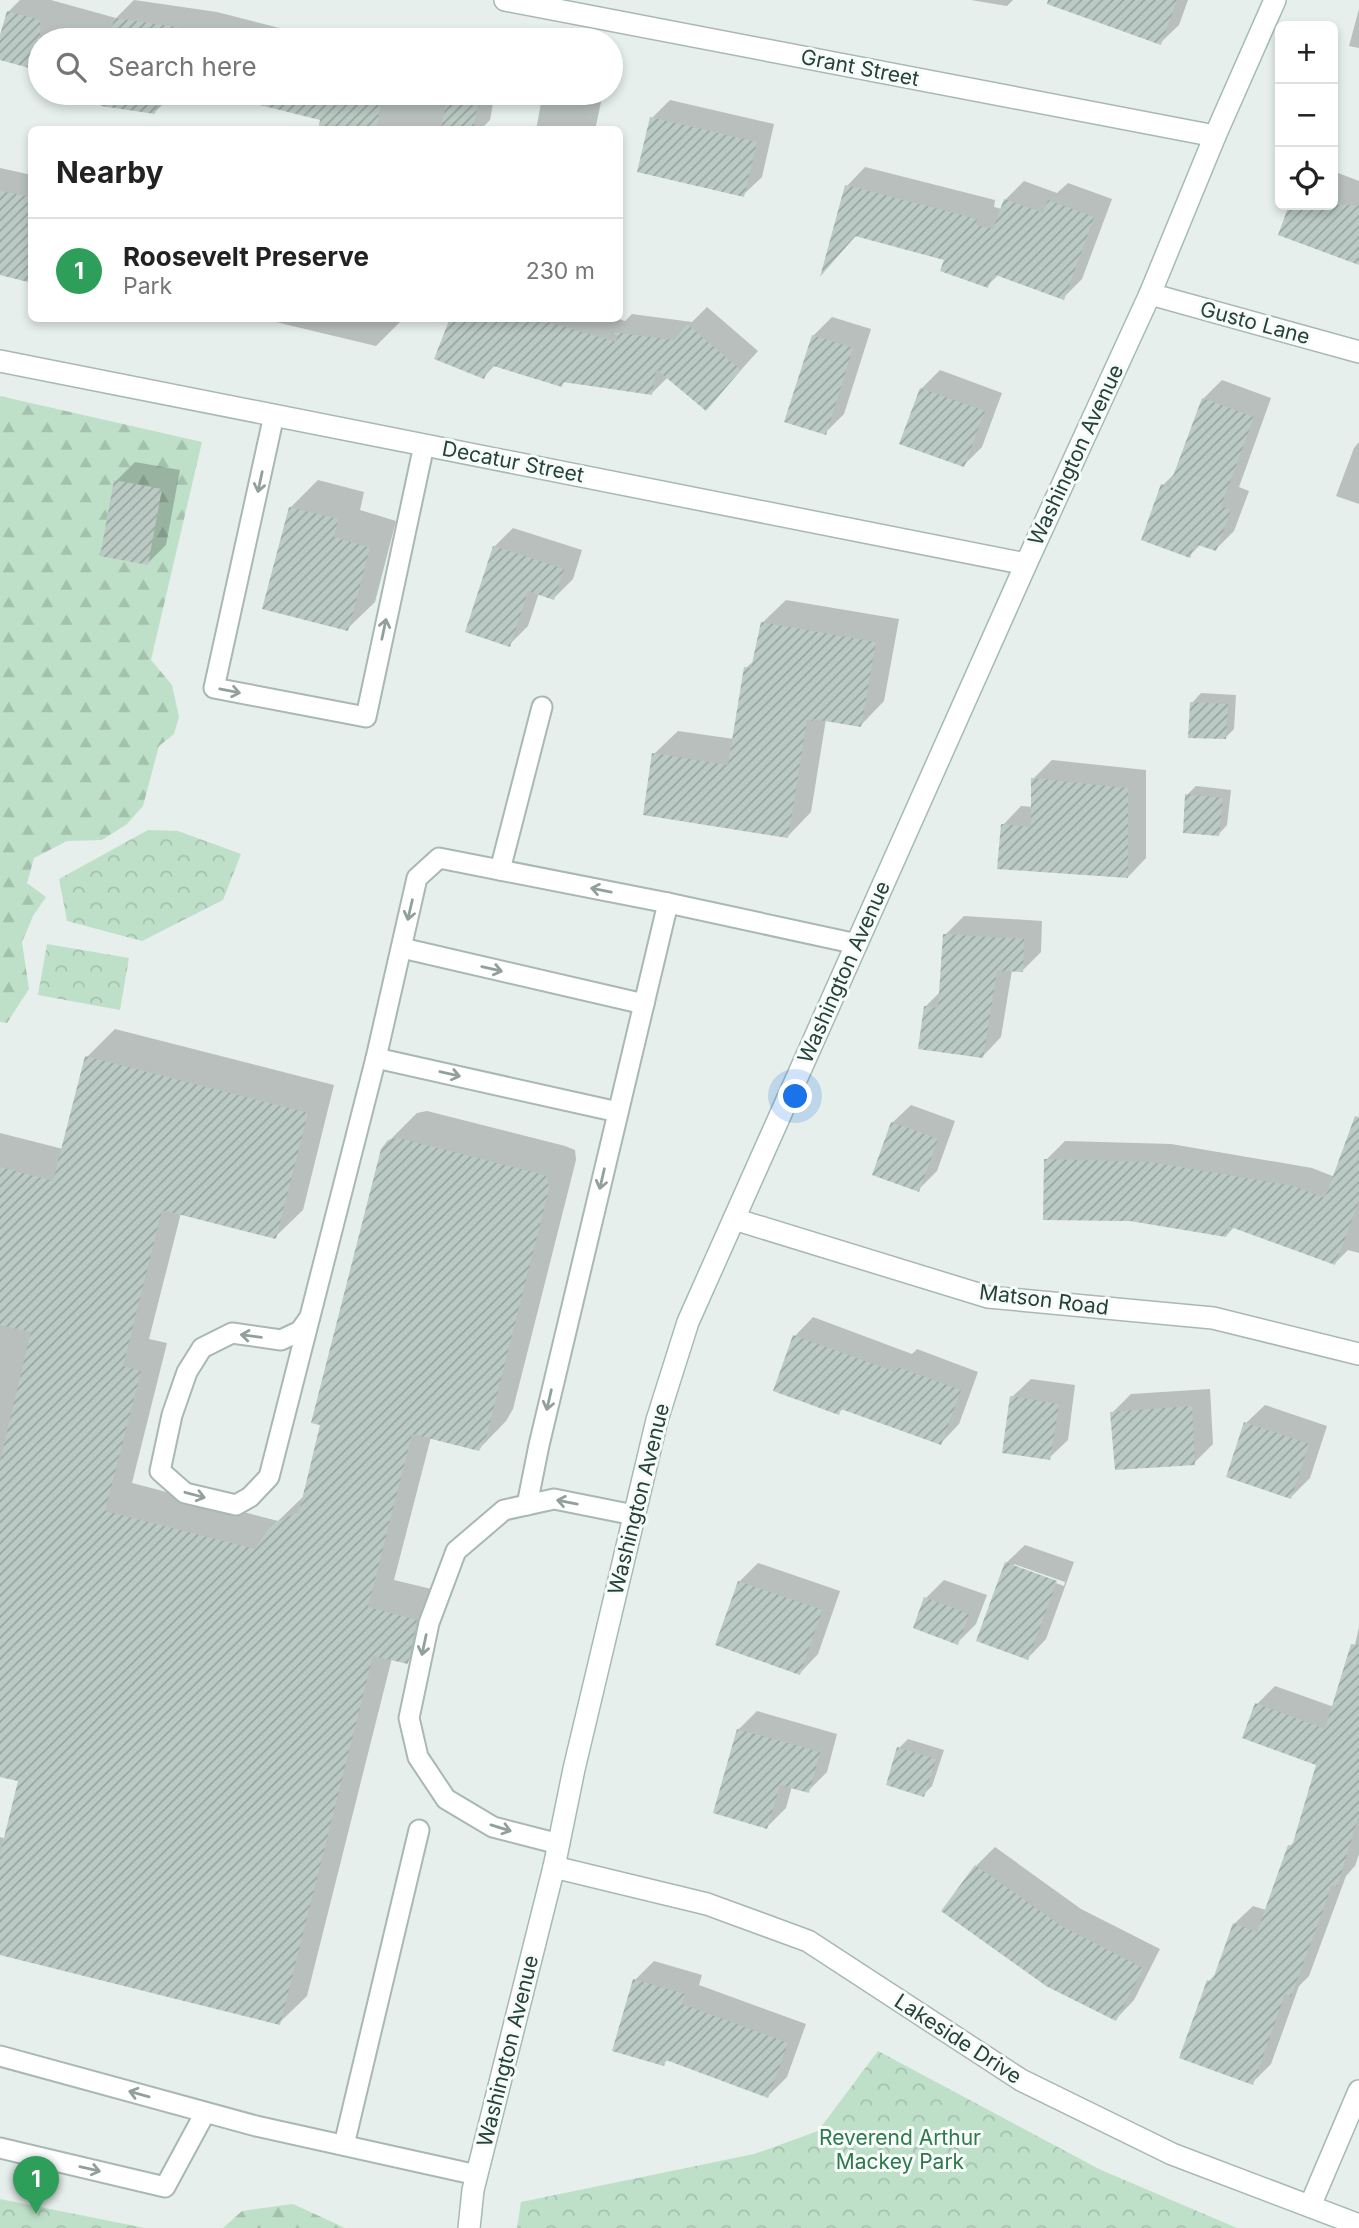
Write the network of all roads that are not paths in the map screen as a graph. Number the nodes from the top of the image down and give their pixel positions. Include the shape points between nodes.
1 (505, 0) edge
2 (1275, 0) edge
3 (1215, 136) junction
4 (1150, 294) junction
5 (1359, 352) edge
6 (0, 360) edge
7 (274, 415) junction
8 (424, 445) junction
9 (1026, 564) junction
10 (542, 707) dead end
11 (500, 870) junction
12 (668, 903) junction
13 (857, 944) junction
14 (402, 947) junction
15 (644, 1004) junction
16 (376, 1058) junction
17 (618, 1112) junction
18 (734, 1219) junction
19 (310, 1317) junction
20 (1359, 1354) edge
21 (527, 1505) junction
22 (634, 1516) junction
23 (419, 1830) dead end
24 (559, 1844) junction
25 (554, 1867) junction
26 (0, 2056) edge
27 (1359, 2091) edge
28 (205, 2113) junction
29 (344, 2146) junction
30 (0, 2148) edge
31 (477, 2175) junction
32 (1310, 2206) junction
33 (1359, 2225) edge
34 (469, 2228) edge

1 - 3 street, Grant Street
2 - 3 street, Washington Avenue
3 - 4 street, Washington Avenue
4 - 5 street, Gusto Lane
4 - 9 street, Washington Avenue
6 - 7 street, Decatur Street
7 - 8 street, Decatur Street
7 -> 8 lane via 214,688 366,717
8 - 9 street, Decatur Street
9 - 13 street, Washington Avenue
10 - 11 lane
12 -> 11 lane
11 -> 14 lane via 439,858 417,878
12 - 13 lane
12 - 15 lane
13 - 18 street, Washington Avenue
14 -> 15 lane
14 - 16 lane
15 - 17 lane
16 -> 17 lane
16 - 19 lane
17 -> 21 lane
18 - 20 street, Matson Road via 988,1297 1213,1318
18 - 22 street, Washington Avenue via 688,1322 657,1420
19 -> 19 lane via 300,1331 281,1340 232,1333 202,1348 187,1372 172,1415 160,1471 185,1493 236,1505 269,1477
22 -> 21 lane via 554,1499
21 -> 24 lane via 504,1510 456,1551 429,1623 409,1718 418,1757 446,1799 493,1827
22 - 24 street, Washington Avenue
23 - 29 lane
24 - 25 street, Washington Avenue
25 - 31 street, Washington Avenue
25 - 32 street, Lakeside Drive via 708,1904 808,1941 1021,2081 1172,2154
28 -> 26 lane
27 - 32 street
28 - 29 lane
30 -> 28 lane via 165,2187
29 - 31 lane
31 - 34 street, Washington Avenue
32 - 33 street, Lakeside Drive

